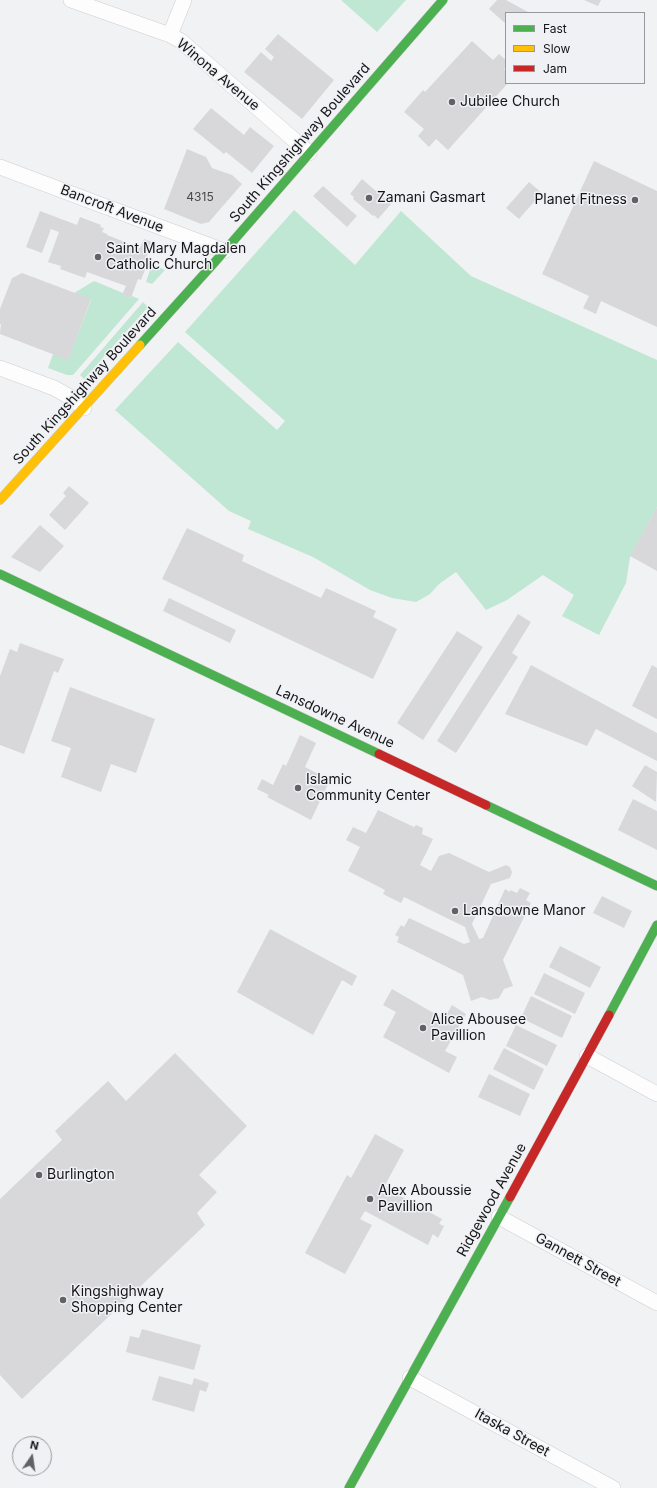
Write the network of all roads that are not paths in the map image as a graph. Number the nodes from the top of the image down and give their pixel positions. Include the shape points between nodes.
1 (71, 0) edge
2 (184, 0) edge
3 (443, 0) edge
4 (170, 35) junction
5 (309, 153) junction
6 (0, 166) edge
7 (224, 251) junction
8 (0, 368) edge
9 (84, 408) junction
10 (0, 500) edge
11 (0, 574) edge
12 (657, 886) edge
13 (657, 924) edge
14 (587, 1056) junction
15 (657, 1094) edge
16 (499, 1217) junction
17 (657, 1303) edge
18 (410, 1378) junction
19 (349, 1488) edge
20 (613, 1488) edge

1 - 4 street, Winona Avenue
2 - 4 street
3 - 5 street, South Kingshighway Boulevard
4 - 5 street, Winona Avenue
5 - 7 street, South Kingshighway Boulevard
6 - 7 street, Bancroft Avenue
7 - 9 street, South Kingshighway Boulevard
8 - 9 street via 54,388
9 - 10 street, South Kingshighway Boulevard
11 - 12 street, Lansdowne Avenue
13 - 14 street, Ridgewood Avenue
14 - 15 street
14 - 16 street, Ridgewood Avenue
16 - 17 street, Gannett Street
16 - 18 street, Ridgewood Avenue
18 - 19 street, Ridgewood Avenue
18 - 20 street, Itaska Street

